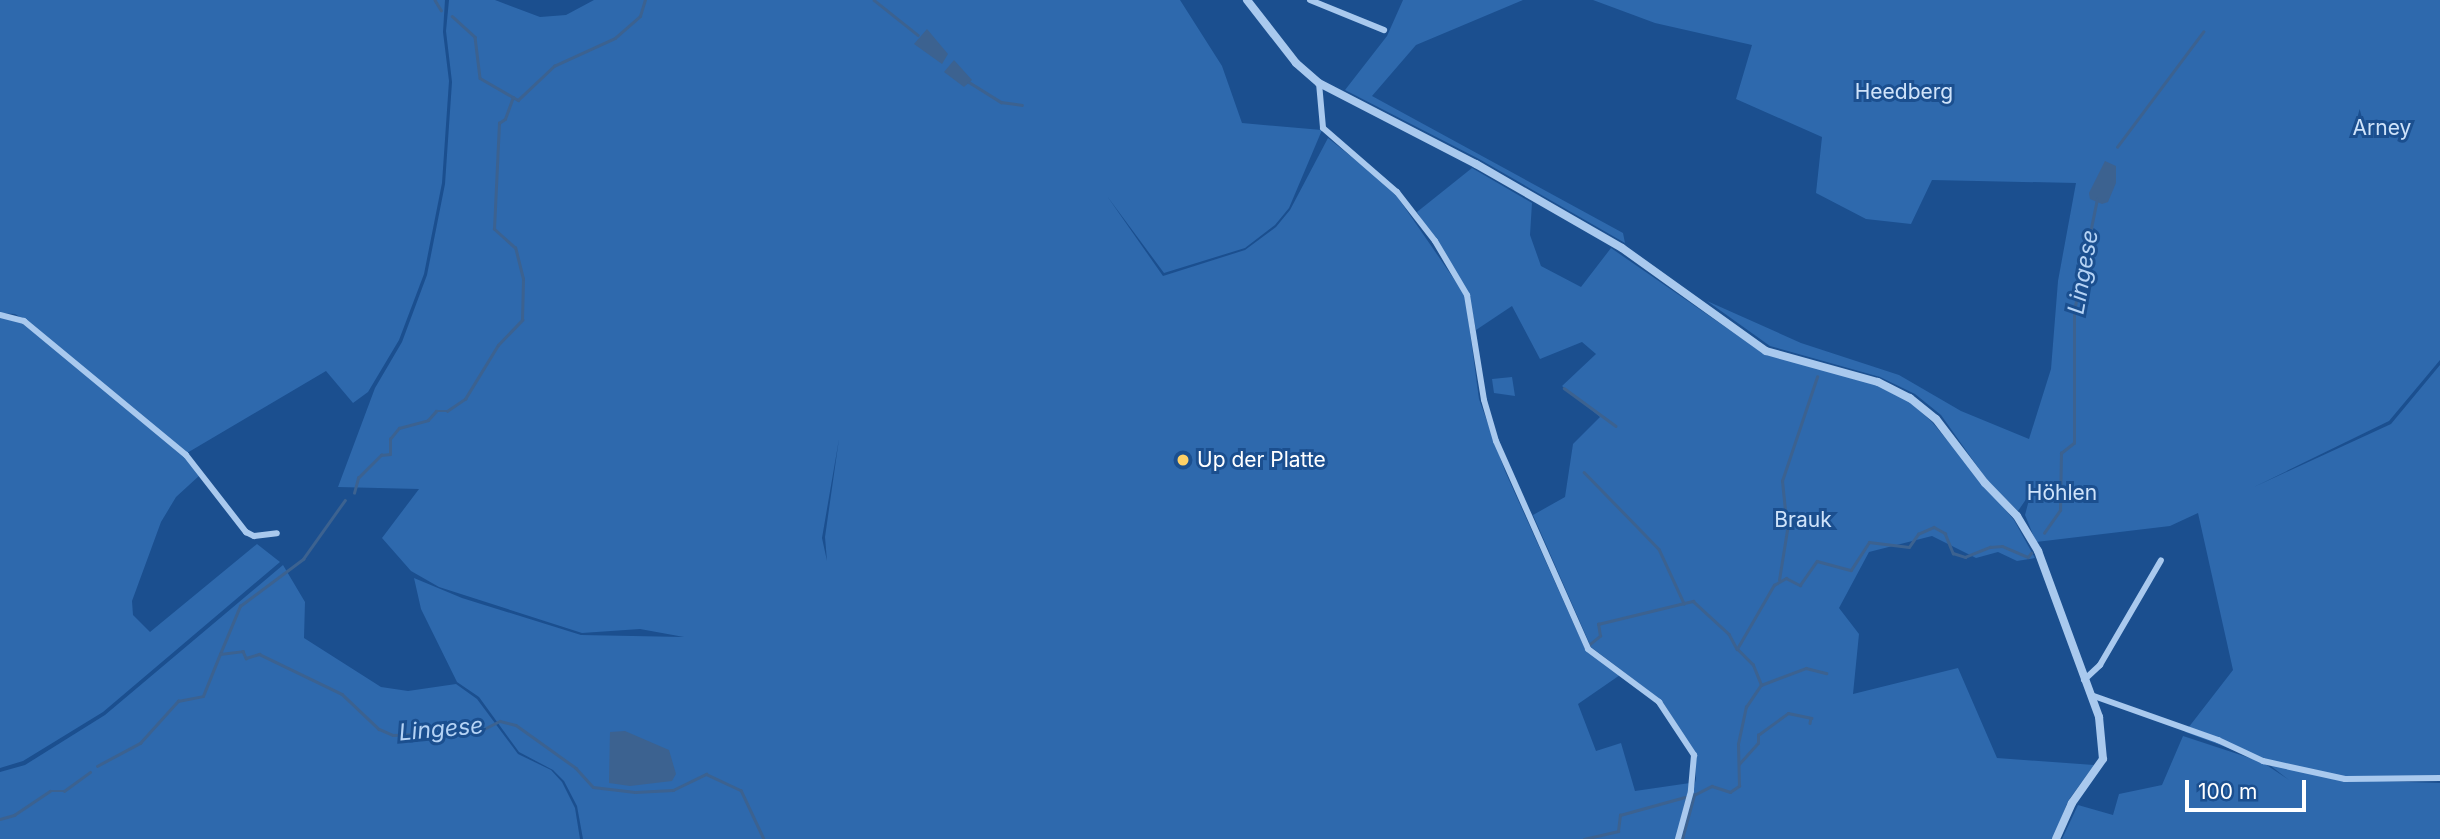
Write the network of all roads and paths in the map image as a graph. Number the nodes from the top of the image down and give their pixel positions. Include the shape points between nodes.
1 (1247, 0) edge
2 (1310, 0) edge
3 (1384, 30) dead end
4 (1319, 83) junction
5 (0, 315) edge
6 (277, 533) dead end
7 (2161, 560) dead end
8 (2084, 680) junction
9 (2091, 695) junction
10 (2440, 778) edge
11 (1678, 839) edge
12 (2056, 839) edge

1 - 4 street via 1296,63
2 - 3 street
4 - 8 street via 1476,164 1622,248 1766,351 1878,382 1910,398 1936,419 2017,516 2038,551
4 - 11 street via 1322,128 1397,192 1435,241 1467,295 1484,400 1496,442 1588,649 1659,702 1694,755 1692,791
5 - 6 street via 24,321 158,430 186,455 246,532 254,536
7 - 8 street via 2108,653
8 - 9 street
9 - 10 street via 2263,761 2345,779
9 - 12 street via 2104,740 2103,759 2072,803

